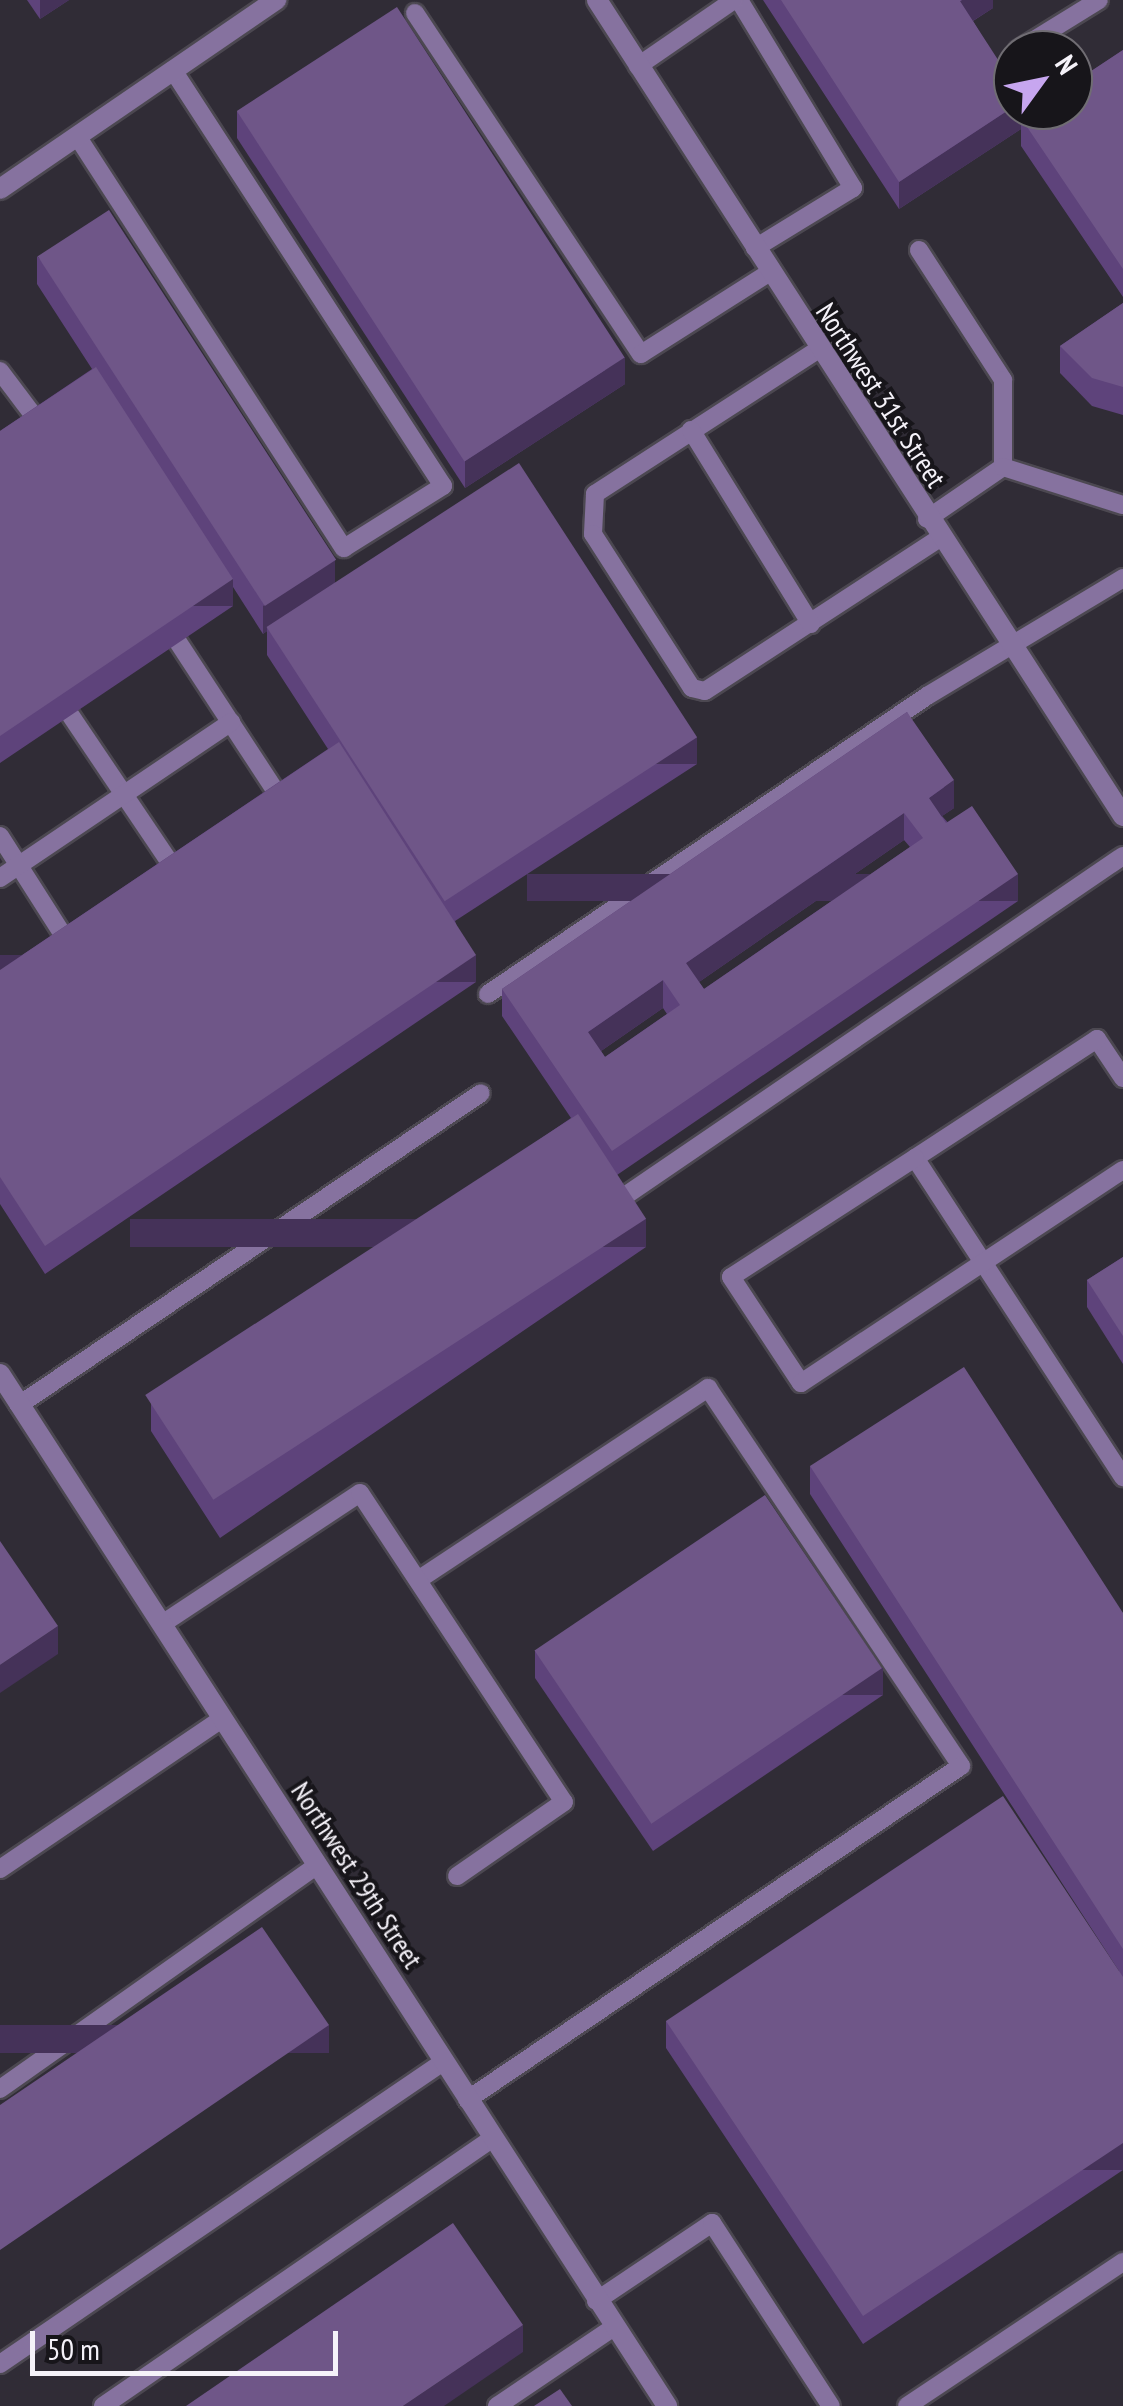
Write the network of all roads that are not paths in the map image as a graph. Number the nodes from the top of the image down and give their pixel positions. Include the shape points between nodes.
1 (276, 0) edge
2 (598, 0) edge
3 (736, 0) edge
4 (1099, 0) edge
5 (415, 13) dead end
6 (1051, 30) edge
7 (638, 66) junction
8 (173, 70) junction
9 (76, 136) junction
10 (0, 189) edge
11 (755, 248) junction
12 (920, 250) dead end
13 (770, 272) junction
14 (818, 349) junction
15 (0, 371) edge
16 (43, 428) edge
17 (691, 430) junction
18 (1003, 468) junction
19 (1123, 505) edge
20 (927, 519) junction
21 (940, 538) junction
22 (1123, 578) edge
23 (811, 624) junction
24 (178, 642) edge
25 (1010, 647) junction
26 (71, 716) edge
27 (231, 722) junction
28 (124, 794) junction
29 (284, 804) edge
30 (1123, 816) edge
31 (0, 836) edge
32 (1123, 856) edge
33 (19, 865) junction
34 (178, 876) edge
35 (0, 878) edge
36 (72, 950) edge
37 (488, 994) dead end
38 (1123, 1078) edge
39 (481, 1093) dead end
40 (915, 1158) junction
41 (1123, 1170) edge
42 (620, 1200) edge
43 (983, 1262) junction
44 (0, 1374) edge
45 (20, 1405) junction
46 (1123, 1476) edge
47 (418, 1580) junction
48 (162, 1624) junction
49 (223, 1718) junction
50 (318, 1865) junction
51 (0, 1869) edge
52 (457, 1876) dead end
53 (443, 2062) junction
54 (0, 2089) edge
55 (468, 2100) junction
56 (492, 2139) junction
57 (1123, 2262) edge
58 (596, 2300) junction
59 (614, 2327) junction
60 (0, 2364) edge
61 (103, 2406) edge
62 (497, 2406) edge
63 (667, 2406) edge
64 (831, 2406) edge
65 (907, 2406) edge

1 - 8 street
2 - 7 street, Northwest 31st Street
3 - 7 lane
3 - 11 lane via 852,188
4 - 6 lane
5 - 13 lane via 641,354
7 - 11 street, Northwest 31st Street
8 - 9 street
8 - 9 lane via 444,486 344,548
9 - 10 street
11 - 13 street, Northwest 31st Street
12 - 18 lane via 1004,380
13 - 14 street, Northwest 31st Street
14 - 17 lane
14 - 20 street, Northwest 31st Street
15 - 16 lane
17 - 23 lane
17 - 23 lane via 595,494 593,534 692,688 720,687
18 - 19 lane
18 - 20 lane
20 - 21 street, Northwest 31st Street
21 - 23 lane
21 - 25 street, Northwest 31st Street
22 - 25 lane
24 - 27 lane
25 - 30 street, Northwest 31st Street
25 - 37 lane via 927,696
26 - 28 lane
27 - 28 lane
27 - 29 lane
28 - 33 lane
28 - 34 lane
31 - 33 lane
32 - 42 lane
33 - 35 lane
33 - 36 lane
38 - 40 lane via 1098,1039
39 - 45 lane
40 - 43 lane
40 - 43 lane via 730,1277 801,1383
41 - 43 lane
43 - 46 lane
44 - 45 street, Northwest 29th Street
45 - 48 street, Northwest 29th Street
47 - 48 lane via 360,1493
47 - 52 lane via 564,1802
47 - 55 lane via 708,1388 961,1766
48 - 49 street, Northwest 29th Street
49 - 50 street, Northwest 29th Street
49 - 51 lane
50 - 53 street, Northwest 29th Street
50 - 54 lane
53 - 55 street, Northwest 29th Street
53 - 60 lane
55 - 56 street, Northwest 29th Street
56 - 58 street, Northwest 29th Street
56 - 61 lane
57 - 65 lane
58 - 59 street, Northwest 29th Street
58 - 64 lane via 712,2223
59 - 62 lane
59 - 63 street, Northwest 29th Street

